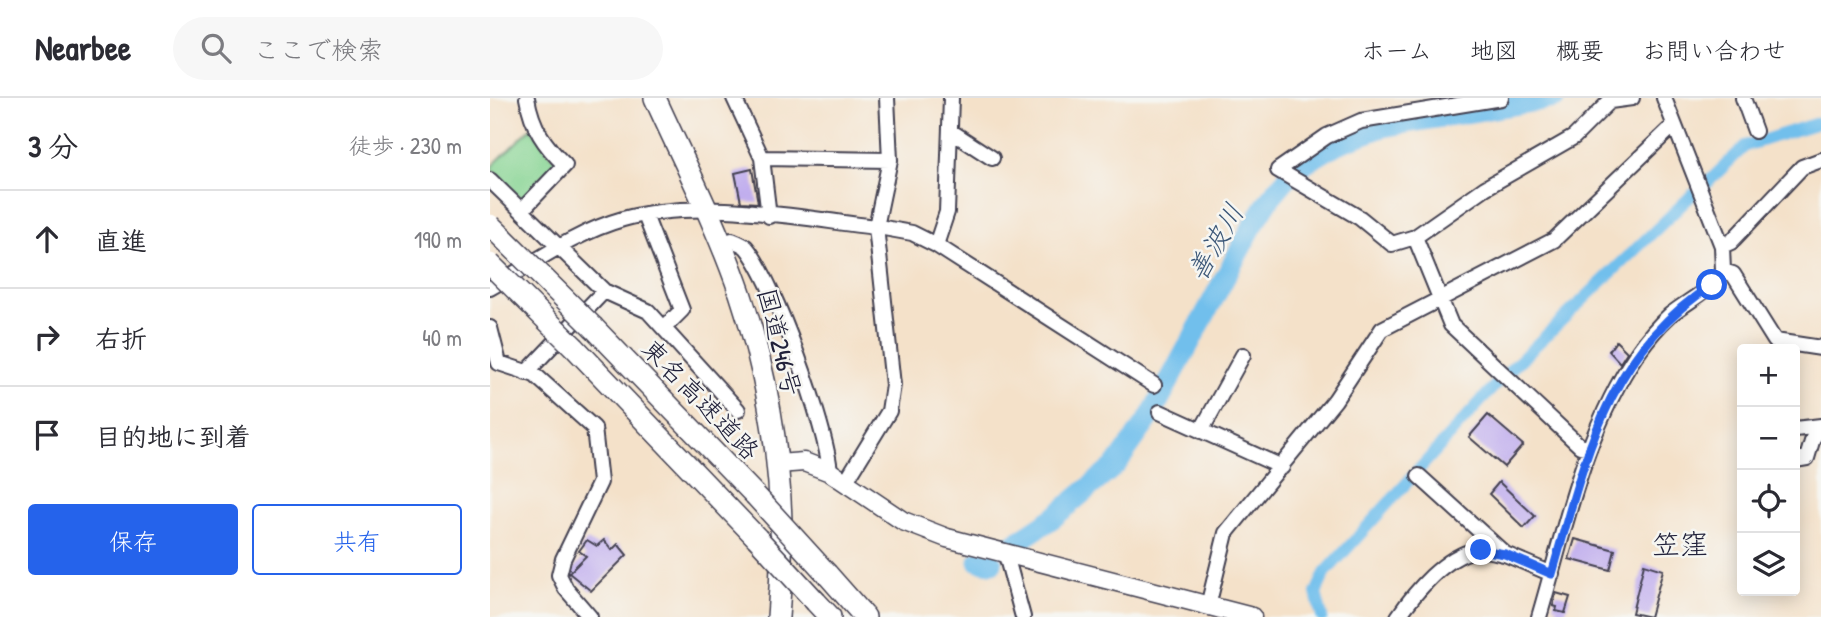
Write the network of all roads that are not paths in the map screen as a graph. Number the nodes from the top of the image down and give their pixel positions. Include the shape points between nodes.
1 (527, 98) edge
2 (655, 98) edge
3 (734, 98) edge
4 (887, 98) edge
5 (951, 98) edge
6 (1501, 98) edge
7 (1632, 98) edge
8 (1664, 98) edge
9 (1742, 98) edge
10 (1674, 125) junction
11 (1755, 131) dead end
12 (952, 132) junction
13 (762, 158) junction
14 (992, 158) dead end
15 (890, 160) junction
16 (1821, 160) edge
17 (490, 180) edge
18 (522, 210) junction
19 (705, 210) junction
20 (645, 215) junction
21 (769, 216) junction
22 (490, 225) edge
23 (876, 227) junction
24 (1415, 237) junction
25 (721, 246) junction
26 (936, 246) junction
27 (1722, 246) junction
28 (560, 248) junction
29 (490, 264) edge
30 (1723, 271) junction
31 (490, 288) edge
32 (604, 291) junction
33 (1439, 300) junction
34 (490, 328) edge
35 (664, 328) junction
36 (1821, 348) edge
37 (1243, 355) dead end
38 (526, 373) junction
39 (1154, 385) dead end
40 (738, 410) dead end
41 (1160, 412) dead end
42 (1821, 427) edge
43 (1800, 429) edge
44 (1200, 431) junction
45 (1588, 448) junction
46 (1800, 459) edge
47 (778, 464) junction
48 (1282, 467) junction
49 (830, 471) junction
50 (1419, 476) dead end
51 (846, 481) junction
52 (1505, 554) junction
53 (1006, 555) junction
54 (1552, 574) junction
55 (1209, 606) junction
56 (823, 609) edge
57 (590, 617) edge
58 (778, 617) edge
59 (865, 617) edge
60 (1023, 617) edge
61 (1252, 617) edge
62 (1398, 617) edge
63 (1539, 617) edge

1 - 18 street via 539,136 565,165
2 - 19 highway, 国道246号
3 - 13 street
4 - 15 street
5 - 12 street
6 - 24 street via 1362,121 1327,136 1278,170 1360,218 1392,244
7 - 24 street via 1610,101 1574,137 1485,188
8 - 10 street
9 - 11 street
10 - 27 street
10 - 33 street via 1553,240
12 - 14 street
12 - 26 street via 947,212
13 - 15 street
13 - 21 street
15 - 23 street
16 - 27 street via 1802,167
17 - 18 street
18 - 28 street
19 - 20 street
19 - 21 street
19 - 25 highway, 国道246号
20 - 28 street via 598,229
20 - 35 street via 682,310
21 - 23 street
22 - 59 highway, 東名高速道路, bridge via 755,495
23 - 26 street via 912,233
23 - 51 street via 893,385 889,411
24 - 33 street
25 - 47 highway, 国道246号 via 761,365
25 - 49 street via 732,240 744,245 772,293 829,449
26 - 39 street
27 - 30 street
28 - 31 street
28 - 32 street
29 - 56 highway, bridge
30 - 36 street via 1733,274 1774,341
30 - 45 street via 1653,333 1613,391
32 - 35 street via 648,311
32 - 38 street
33 - 45 street via 1451,325 1580,446
33 - 48 street via 1382,329 1335,400
34 - 38 street via 499,363
35 - 40 street
37 - 44 street
38 - 57 street via 538,377 594,428 601,468 599,489 559,570 563,584
41 - 44 street
42 - 43 street
42 - 46 street via 1807,458
44 - 48 street
45 - 54 street
47 - 49 main road via 804,462
47 - 58 highway, 国道246号 via 782,527
48 - 55 street via 1226,533
49 - 51 main road
50 - 52 street
51 - 53 main road via 903,521
52 - 54 street
52 - 62 street via 1481,550 1461,555 1421,589
53 - 55 main road
53 - 60 street
54 - 63 street
55 - 61 main road

